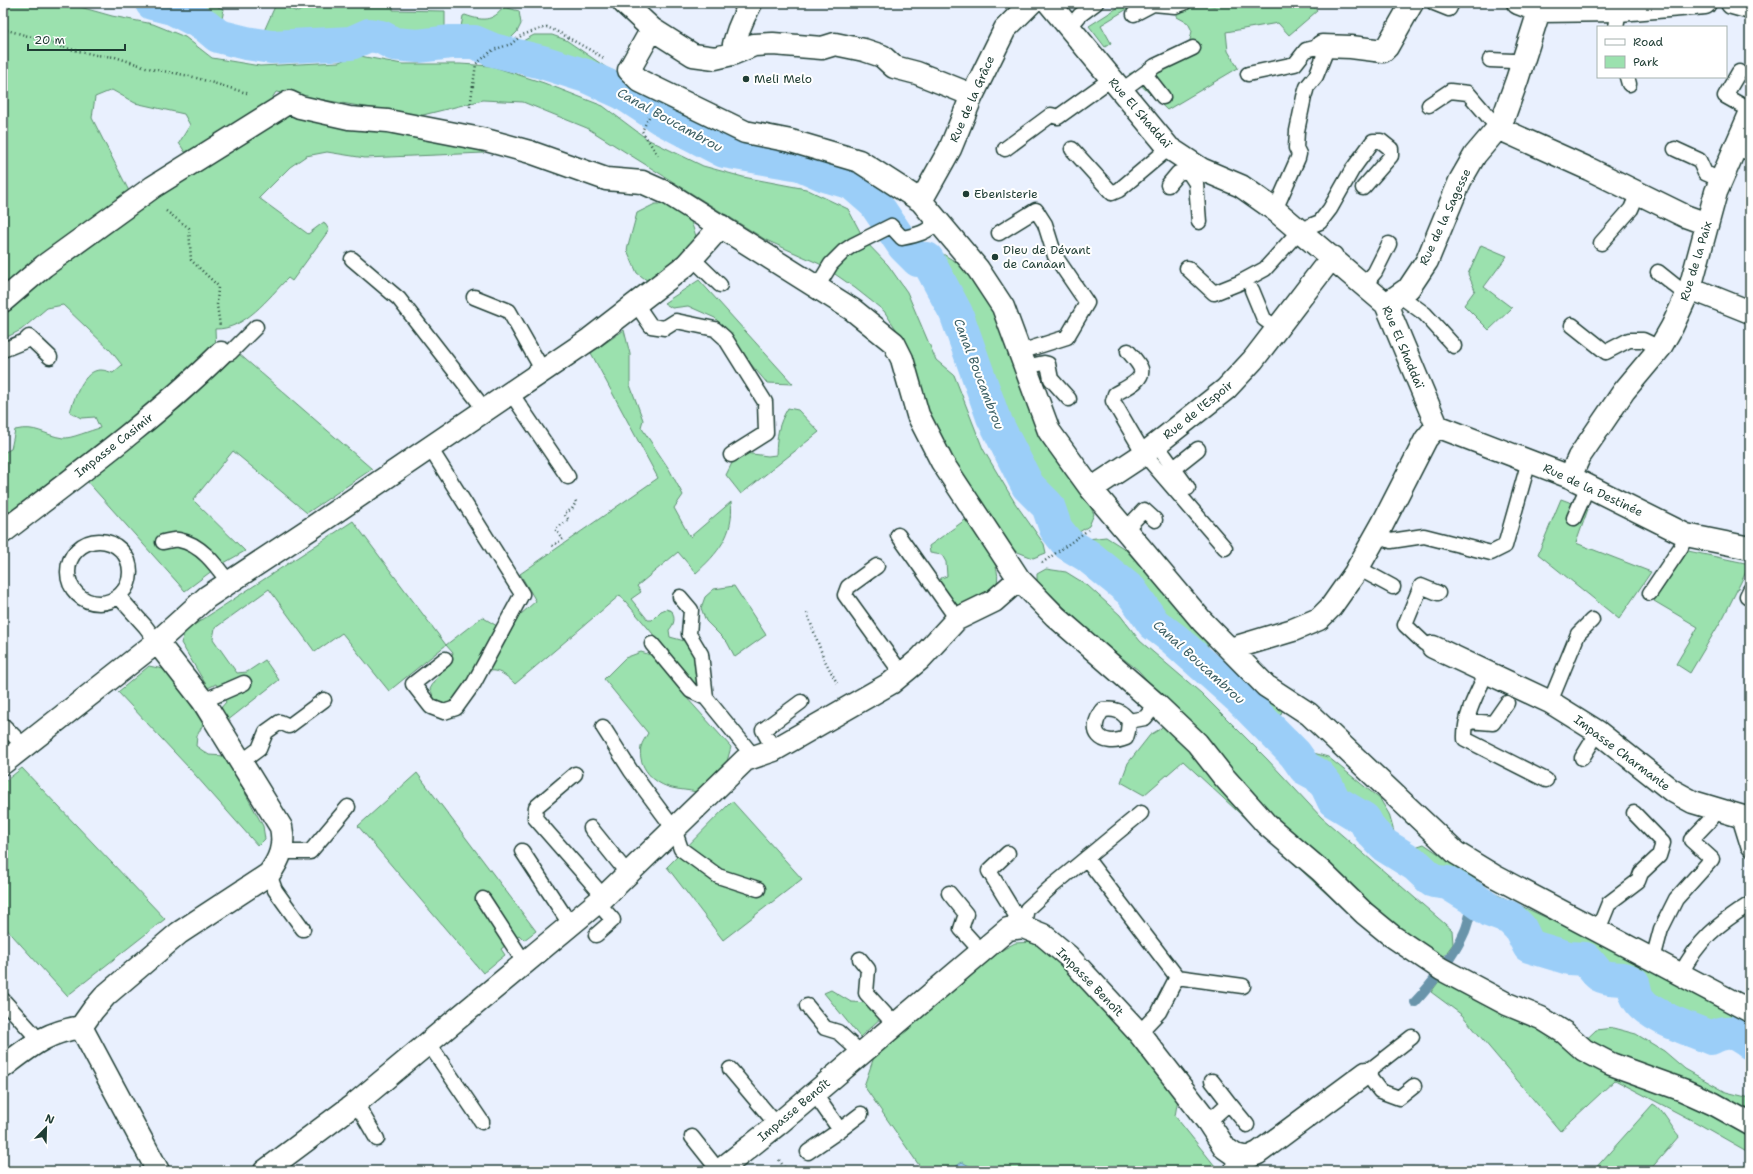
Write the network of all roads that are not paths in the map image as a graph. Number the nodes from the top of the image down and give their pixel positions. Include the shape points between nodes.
1 (624, 3) edge
2 (751, 3) edge
3 (1031, 3) edge
4 (1049, 3) edge
5 (1096, 3) edge
6 (1184, 3) edge
7 (1412, 3) edge
8 (1434, 3) edge
9 (1452, 3) edge
10 (1518, 3) edge
11 (1705, 3) edge
12 (1732, 3) edge
13 (1750, 8) edge
14 (1539, 11) junction
15 (1134, 14) dead end
16 (1617, 18) edge
17 (1069, 28) junction
18 (652, 29) junction
19 (1325, 46) junction
20 (1193, 48) dead end
21 (732, 54) junction
22 (1490, 60) dead end
23 (1522, 63) junction
24 (1739, 72) dead end
25 (1145, 74) junction
26 (1248, 74) dead end
27 (1116, 85) junction
28 (1163, 97) dead end
29 (971, 98) junction
30 (1429, 105) dead end
31 (1750, 110) edge
32 (1750, 114) edge
33 (1498, 128) junction
34 (1169, 148) junction
35 (1005, 149) dead end
36 (1072, 149) dead end
37 (1675, 149) dead end
38 (1743, 150) edge
39 (1190, 167) junction
40 (1721, 180) junction
41 (1168, 185) dead end
42 (1363, 188) dead end
43 (1638, 193) junction
44 (921, 202) junction
45 (1274, 210) junction
46 (938, 222) junction
47 (1199, 222) dead end
48 (1707, 224) junction
49 (721, 226) junction
50 (1300, 230) junction
51 (999, 233) dead end
52 (1601, 243) dead end
53 (1389, 244) dead end
54 (1332, 257) junction
55 (692, 258) junction
56 (352, 259) dead end
57 (1187, 268) dead end
58 (1658, 272) dead end
59 (720, 285) dead end
60 (1364, 285) junction
61 (817, 287) junction
62 (1690, 288) junction
63 (1252, 290) dead end
64 (474, 297) dead end
65 (1392, 300) junction
66 (3, 301) edge
67 (636, 304) junction
68 (1750, 312) edge
69 (1572, 325) dead end
70 (256, 327) dead end
71 (1277, 328) junction
72 (1454, 346) dead end
73 (1660, 348) junction
74 (3, 350) edge
75 (1128, 351) dead end
76 (221, 353) joint
77 (50, 357) dead end
78 (1023, 359) junction
79 (542, 371) junction
80 (510, 393) junction
81 (1069, 399) dead end
82 (485, 410) junction
83 (1437, 426) junction
84 (430, 448) junction
85 (1150, 449) junction
86 (1198, 449) dead end
87 (731, 455) dead end
88 (1529, 461) junction
89 (1174, 468) junction
90 (568, 477) dead end
91 (1579, 481) junction
92 (1188, 488) dead end
93 (1091, 489) junction
94 (1574, 518) dead end
95 (1155, 520) dead end
96 (1125, 530) junction
97 (3, 532) edge
98 (1686, 534) junction
99 (898, 535) dead end
100 (1376, 535) junction
101 (163, 542) dead end
102 (1225, 548) dead end
103 (1750, 548) edge
104 (877, 566) dead end
105 (1358, 568) junction
106 (1020, 579) junction
107 (229, 583) junction
108 (1393, 587) dead end
109 (1750, 590) edge
110 (1438, 593) dead end
111 (1650, 593) dead end
112 (118, 597) junction
113 (680, 597) dead end
114 (1750, 598) edge
115 (957, 619) junction
116 (1592, 620) dead end
117 (157, 642) junction
118 (652, 644) dead end
119 (1433, 647) joint
120 (1230, 649) junction
121 (445, 659) dead end
122 (1487, 672) junction
123 (902, 674) junction
124 (244, 683) dead end
125 (706, 698) junction
126 (324, 700) dead end
127 (203, 701) junction
128 (801, 702) dead end
129 (1550, 702) junction
130 (1507, 703) dead end
131 (1156, 704) junction
132 (1129, 721) dead end
133 (1468, 721) junction
134 (3, 725) edge
135 (603, 727) dead end
136 (1598, 732) junction
137 (25, 747) junction
138 (774, 750) junction
139 (754, 757) junction
140 (1582, 758) dead end
141 (3, 763) edge
142 (240, 763) junction
143 (575, 774) dead end
144 (1546, 780) dead end
145 (348, 807) dead end
146 (1714, 808) junction
147 (1141, 813) dead end
148 (1634, 813) dead end
149 (1745, 818) edge
150 (591, 828) dead end
151 (674, 828) junction
152 (1750, 849) edge
153 (522, 851) dead end
154 (282, 852) junction
155 (1008, 853) dead end
156 (1086, 858) junction
157 (269, 874) junction
158 (628, 874) junction
159 (758, 889) dead end
160 (949, 893) dead end
161 (483, 899) dead end
162 (600, 899) junction
163 (1750, 904) edge
164 (570, 924) junction
165 (1023, 927) junction
166 (302, 929) dead end
167 (1598, 930) junction
168 (596, 934) dead end
169 (981, 951) junction
170 (860, 959) dead end
171 (1653, 959) junction
172 (524, 962) junction
173 (1681, 974) junction
174 (1177, 977) junction
175 (1243, 986) dead end
176 (3, 1000) edge
177 (807, 1006) dead end
178 (1750, 1011) edge
179 (895, 1025) junction
180 (81, 1027) junction
181 (1138, 1033) junction
182 (1412, 1037) dead end
183 (39, 1040) junction
184 (429, 1044) junction
185 (861, 1053) junction
186 (3, 1067) edge
187 (730, 1069) dead end
188 (1366, 1073) junction
189 (1212, 1081) dead end
190 (1414, 1086) dead end
191 (814, 1093) junction
192 (356, 1103) junction
193 (1229, 1103) junction
194 (861, 1114) dead end
195 (482, 1122) dead end
196 (1208, 1122) junction
197 (1750, 1124) edge
198 (777, 1125) junction
199 (1247, 1125) dead end
200 (840, 1130) junction
201 (692, 1137) dead end
202 (377, 1139) dead end
203 (808, 1152) dead end
204 (1234, 1163) edge
205 (158, 1171) edge
206 (265, 1171) edge
207 (719, 1171) edge

1 - 18 street
2 - 21 street via 742,18
3 - 29 street, Rue de la Grâce via 1005,29
4 - 17 street, Rue El Shaddaï
5 - 17 lane via 1080,15
6 - 15 lane via 1175,6 1153,4
7 - 19 street via 1383,51
8 - 9 lane via 1449,9
10 - 14 street
11 - 16 street
12 - 13 street
14 - 16 street
14 - 23 street, Rue de la Sagesse
17 - 27 street, Rue El Shaddaï
18 - 21 street via 693,55 715,58
18 - 44 street via 635,75 745,132 859,161
19 - 26 lane via 1306,50 1295,64
19 - 45 lane via 1316,76 1307,87 1304,97 1297,131 1298,158
20 - 25 lane via 1155,66
21 - 29 street via 754,45 822,48 835,44 882,56 894,67 955,88
22 - 23 lane
23 - 33 street, Rue de la Sagesse
24 - 31 lane via 1725,96
25 - 27 lane
25 - 28 lane
27 - 34 street, Rue El Shaddaï
27 - 35 lane via 1058,116 1051,115
29 - 44 street, Rue de la Grâce via 950,149
30 - 33 lane via 1450,91 1468,94
32 - 38 street, Rue de la Paix
33 - 43 street
33 - 65 street, Rue de la Sagesse via 1475,155 1460,181 1427,261 1409,288
34 - 36 lane via 1109,198
34 - 39 street, Rue El Shaddaï
37 - 40 lane via 1699,160 1705,173
38 - 40 street, Rue de la Paix
39 - 41 lane via 1178,173
39 - 45 street, Rue El Shaddaï via 1241,186
39 - 47 lane via 1196,183
40 - 48 street, Rue de la Paix
42 - 50 lane via 1391,156 1391,148 1381,141 1374,141 1356,164 1320,222
43 - 48 street
43 - 52 lane via 1631,209
44 - 46 street
45 - 50 street, Rue El Shaddaï
46 - 61 lane via 930,230 902,238 890,226 853,245 831,264
46 - 78 street via 978,269 1003,307
48 - 62 street, Rue de la Paix
49 - 55 street
49 - 61 street
49 - 66 street via 669,194 642,182 606,179 530,152 486,140 388,121 349,118 289,102 153,186 44,266
50 - 54 street, Rue El Shaddaï
50 - 57 lane via 1265,269 1240,283 1214,293
51 - 78 lane via 1036,210 1045,224 1056,256 1087,303 1067,337
53 - 60 lane
54 - 60 street, Rue El Shaddaï
54 - 71 street, Rue de l'Espoir
55 - 59 lane
55 - 67 street
56 - 82 lane via 399,299
58 - 62 lane via 1678,288
60 - 65 street, Rue El Shaddaï
61 - 106 street via 853,310 894,343 902,358 918,415 942,462
62 - 68 street
62 - 73 street, Rue de la Paix
63 - 71 lane via 1264,319
64 - 79 lane via 509,311
65 - 72 lane via 1425,314
65 - 83 street, Rue El Shaddaï
67 - 79 street
67 - 87 lane via 650,326 665,328 676,321 714,329 725,338 765,402 766,433
69 - 73 lane via 1606,352 1629,340 1643,340
70 - 76 lane via 230,353
71 - 85 street, Rue de l'Espoir via 1253,360 1226,389
73 - 91 street, Rue de la Paix via 1624,391 1579,458
74 - 77 lane via 29,337
75 - 85 lane via 1141,373 1136,381 1115,394 1113,402
76 - 97 street, Impasse Casimir via 190,384 139,427
78 - 81 lane via 1048,364 1051,379
78 - 93 street via 1049,431
79 - 80 street
80 - 82 street
80 - 90 lane
82 - 84 street
83 - 88 street, Rue de la Destinée
83 - 100 street via 1426,439
84 - 107 street
84 - 121 lane via 522,594 474,683 456,708 444,712 432,707 413,684
85 - 89 lane
85 - 93 street, Rue de l'Espoir
85 - 102 lane
86 - 89 lane
88 - 91 street, Rue de la Destinée
88 - 100 lane via 1505,546 1491,553 1424,536 1391,541
89 - 92 lane
91 - 94 lane
91 - 98 street, Rue de la Destinée
93 - 96 street
95 - 96 lane via 1144,510
96 - 120 street via 1202,621
98 - 103 street, Rue de la Destinée
98 - 111 lane via 1681,547
99 - 115 lane
100 - 105 street
101 - 107 lane via 177,539 194,545 217,567
104 - 123 lane via 848,587 844,595
105 - 108 lane
105 - 120 street via 1331,607 1319,619 1293,630
106 - 115 street via 994,601
106 - 131 street via 1054,616
107 - 117 street via 207,597
109 - 114 lane via 1747,596
110 - 119 lane via 1421,586 1405,625 1424,643
112 - 112 lane via 126,588 130,576 130,564 124,553 115,545 104,541 80,547 72,556 68,568 69,580 74,591 84,599 96,603
112 - 117 lane
113 - 125 lane via 691,610 689,634 701,654
115 - 123 street via 920,659
116 - 129 lane via 1578,634
117 - 127 street
117 - 137 street
118 - 125 lane via 691,691
119 - 122 street, Impasse Charmante
120 - 167 street via 1266,686 1309,714 1456,854
122 - 129 street, Impasse Charmante
122 - 133 lane via 1474,698
123 - 138 street via 891,683
124 - 127 lane
125 - 139 lane
126 - 142 lane via 289,726 280,722 266,732 259,749
127 - 142 street
128 - 138 lane via 763,730
129 - 136 street, Impasse Charmante
130 - 133 lane via 1493,723
131 - 132 lane via 1145,718
131 - 197 street via 1197,743 1267,825 1392,936 1441,969 1507,1004 1541,1018 1584,1050 1611,1064 1708,1101
133 - 144 lane via 1465,739
134 - 137 lane
135 - 151 lane via 631,771
136 - 140 lane
136 - 146 street, Impasse Charmante via 1671,790 1693,802
137 - 141 street
138 - 139 street
139 - 151 street via 745,760
142 - 154 street via 281,827 284,839
143 - 162 lane via 536,807 535,818
145 - 154 lane via 310,852
146 - 149 street, Impasse Charmante
146 - 171 lane via 1712,818 1692,840 1712,859 1676,898 1661,929
147 - 156 lane
148 - 167 lane via 1662,843 1659,856 1641,873 1638,881 1609,903
149 - 152 lane
150 - 158 lane
151 - 158 street
151 - 159 lane via 681,849 718,876
153 - 164 lane
154 - 157 street
155 - 165 lane via 989,871
156 - 165 lane via 1027,910
156 - 174 lane
157 - 166 lane via 275,890
157 - 180 street via 179,933 106,995
158 - 162 street
160 - 169 lane via 966,914 961,929
161 - 172 lane
162 - 164 street
162 - 168 lane via 613,920
163 - 173 lane via 1716,926 1689,957
164 - 172 street
165 - 169 street, Impasse Benoît via 1008,929
165 - 181 street, Impasse Benoît via 1043,935 1068,956
167 - 171 street
169 - 179 street, Impasse Benoît
170 - 179 lane via 868,969 866,993
171 - 173 street
172 - 184 street
173 - 178 street
174 - 175 lane
174 - 181 lane via 1159,1012
176 - 183 lane
177 - 185 lane via 825,1028 838,1032
179 - 185 street, Impasse Benoît
180 - 183 street via 61,1031
180 - 205 street
181 - 196 street, Impasse Benoît
182 - 188 lane
183 - 186 street
184 - 192 street
184 - 195 lane
185 - 191 street, Impasse Benoît
187 - 198 lane
188 - 190 lane via 1380,1091 1399,1098
188 - 204 street, Impasse Benoît via 1258,1153
189 - 193 lane
191 - 198 street, Impasse Benoît
191 - 200 lane
192 - 202 lane
192 - 206 street
193 - 196 lane
193 - 199 lane
194 - 200 lane
196 - 204 street, Impasse Benoît
198 - 207 street, Impasse Benoît
200 - 203 lane
201 - 207 lane

